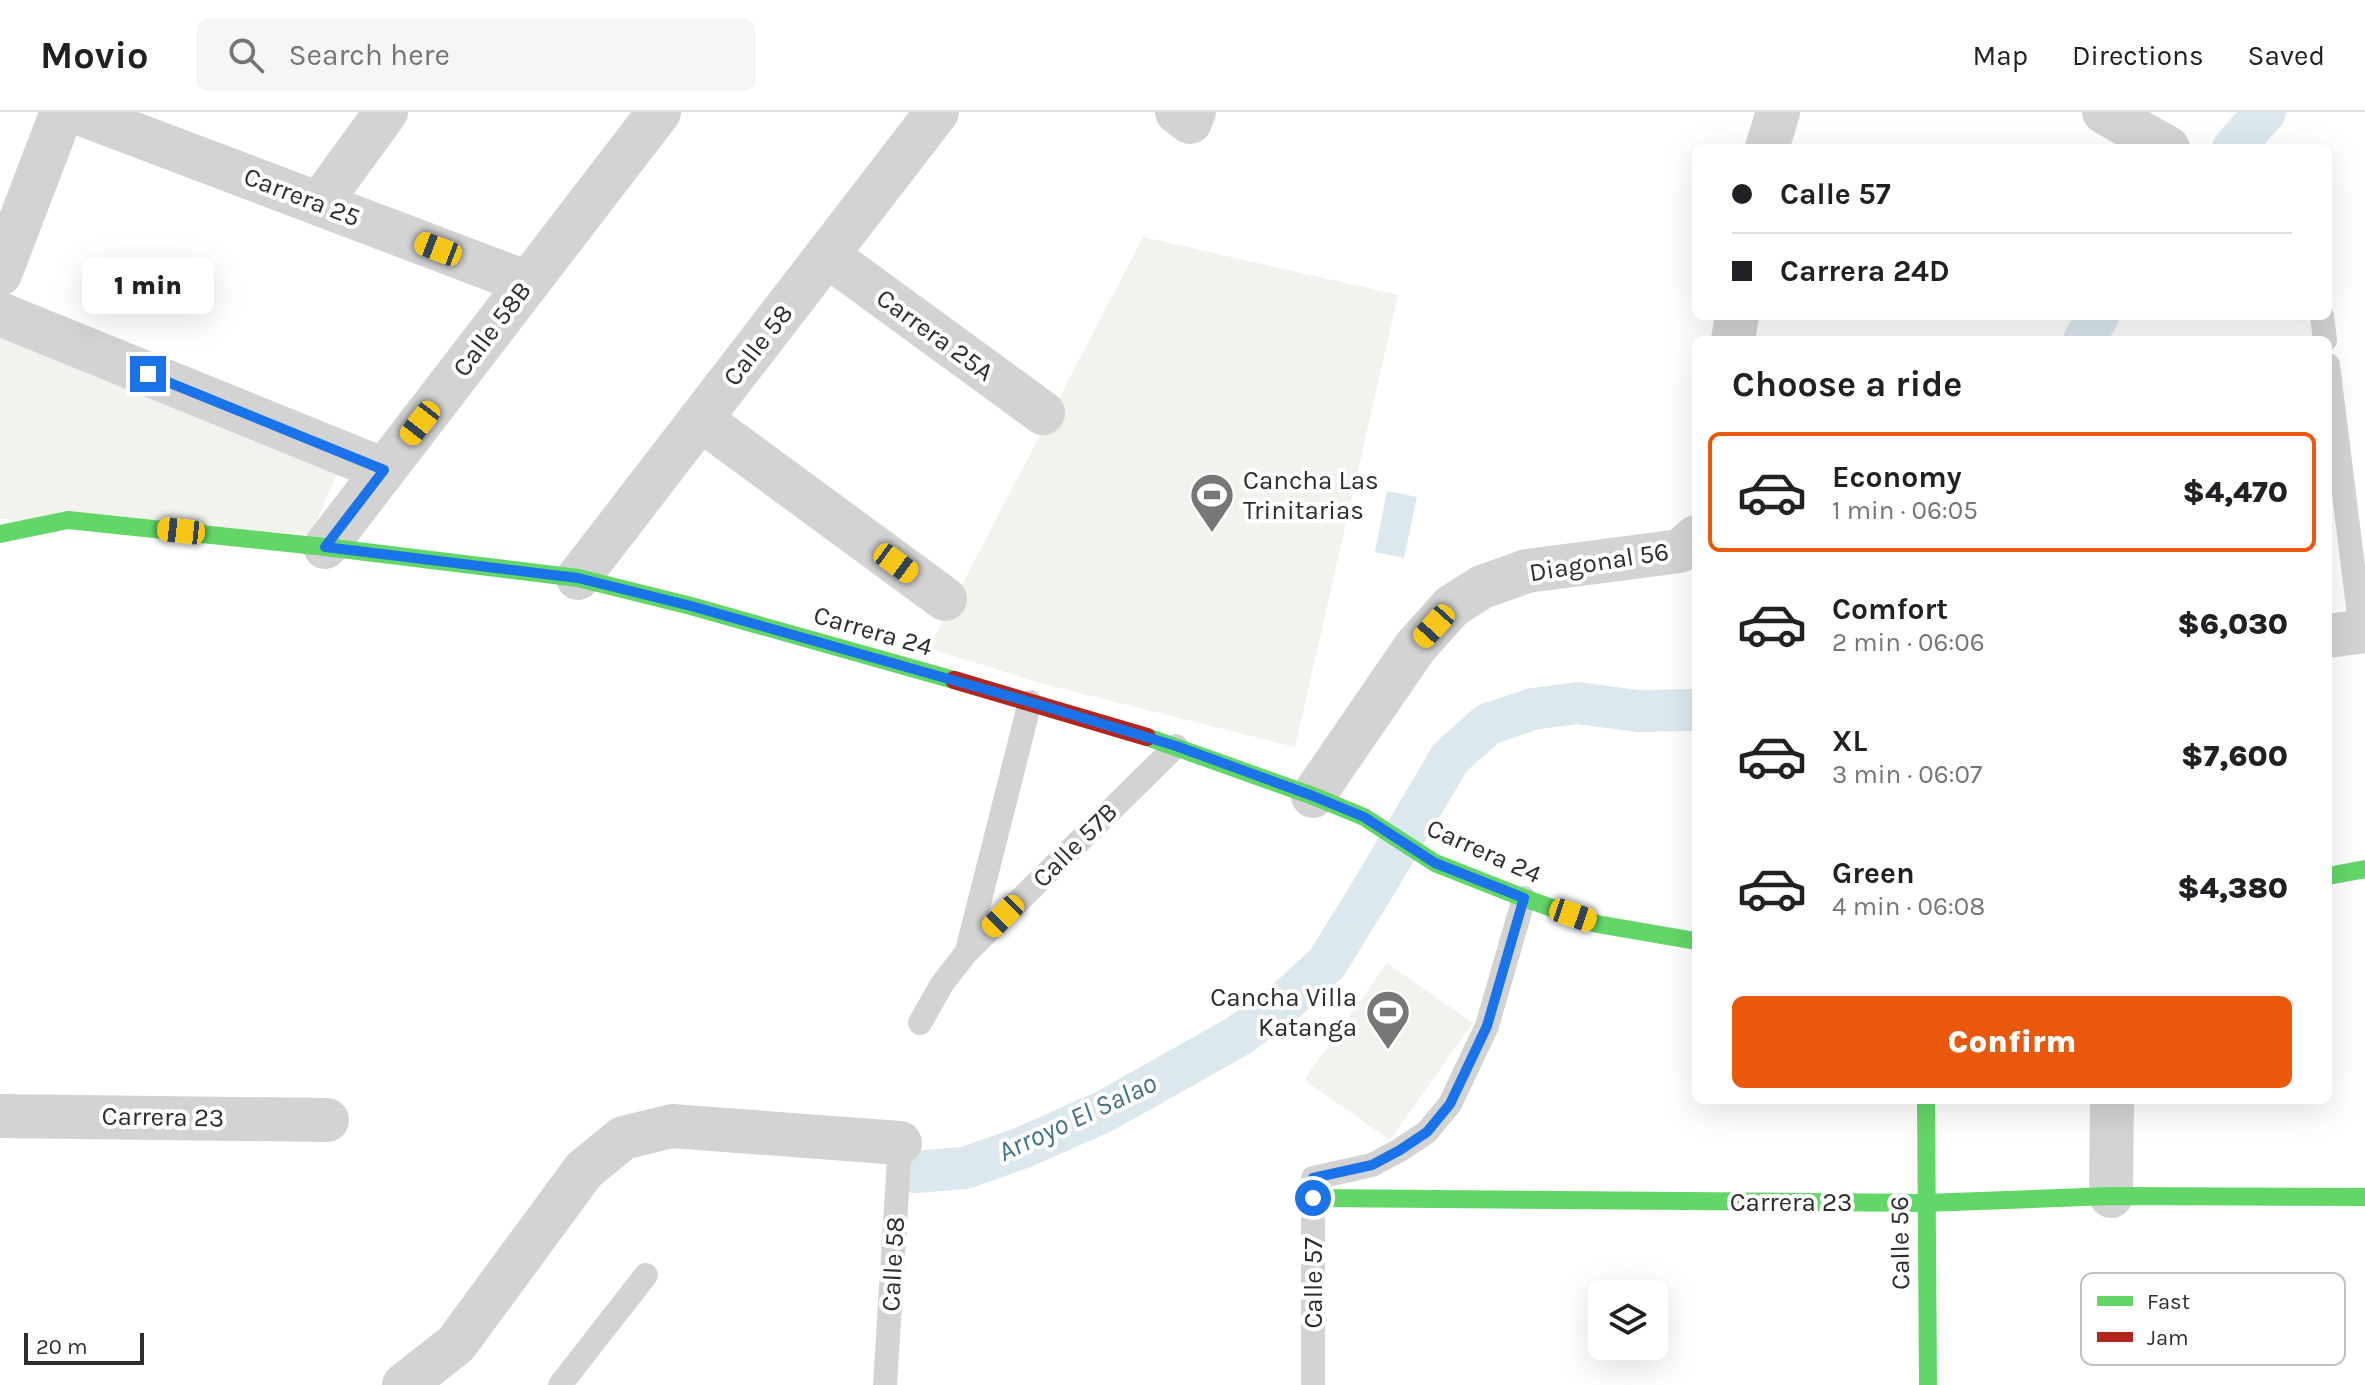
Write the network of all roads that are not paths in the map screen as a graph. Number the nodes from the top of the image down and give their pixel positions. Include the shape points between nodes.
1 (62, 112) edge
2 (76, 112) edge
3 (386, 112) edge
4 (659, 112) edge
5 (937, 112) edge
6 (1778, 112) edge
7 (2104, 112) edge
8 (1768, 144) edge
9 (2161, 144) edge
10 (319, 204) junction
11 (828, 256) junction
12 (0, 274) edge
13 (528, 283) junction
14 (0, 314) edge
15 (2332, 412) edge
16 (1043, 413) dead end
17 (700, 419) junction
18 (384, 470) junction
19 (0, 534) edge
20 (1692, 540) edge
21 (325, 547) junction
22 (578, 578) junction
23 (945, 599) dead end
24 (2351, 633) edge
25 (1030, 702) junction
26 (1176, 746) junction
27 (1313, 796) junction
28 (2365, 869) edge
29 (2332, 875) edge
30 (1524, 898) junction
31 (1692, 940) edge
32 (966, 953) junction
33 (920, 1023) dead end
34 (1926, 1104) edge
35 (2112, 1104) edge
36 (0, 1116) edge
37 (327, 1120) dead end
38 (900, 1143) joint
39 (2111, 1196) junction
40 (2365, 1197) edge
41 (1313, 1198) junction
42 (1925, 1203) junction
43 (646, 1275) dead end
44 (404, 1385) edge
45 (560, 1385) edge
46 (885, 1385) edge
47 (1313, 1385) edge
48 (1928, 1385) edge

1 - 12 street
2 - 10 street, Carrera 25
3 - 10 street
4 - 13 street, Calle 58B
5 - 11 street, Calle 58
6 - 8 street
7 - 9 street
10 - 13 street, Carrera 25
11 - 16 street, Carrera 25A
11 - 17 street, Calle 58
13 - 18 street, Calle 58B
14 - 18 street
15 - 24 lane
17 - 22 street, Calle 58
17 - 23 street
18 - 21 street, Calle 58B
19 - 21 street, Carrera 24 via 68,520
20 - 27 street, Diagonal 56 via 1680,551 1527,571 1482,587 1452,606 1416,646
21 - 22 street, Carrera 24
22 - 25 street, Carrera 24
25 - 26 street, Carrera 24
25 - 32 lane
26 - 27 street, Carrera 24
26 - 32 lane, Calle 57B
27 - 30 street, Carrera 24 via 1364,817 1435,863
28 - 29 street
30 - 31 street, Carrera 24 via 1597,924
30 - 41 lane via 1487,1026 1450,1104 1427,1132 1400,1150 1372,1165 1313,1178
32 - 33 lane, Calle 57B
34 - 42 street, Calle 56
35 - 39 street
36 - 37 street, Carrera 23
38 - 44 street via 672,1126 623,1138 584,1170 456,1344
38 - 46 lane, Calle 58
39 - 40 street, Carrera 23
39 - 42 street, Carrera 23
41 - 42 street, Carrera 23
41 - 47 lane, Calle 57
42 - 48 street, Calle 56
43 - 45 lane

